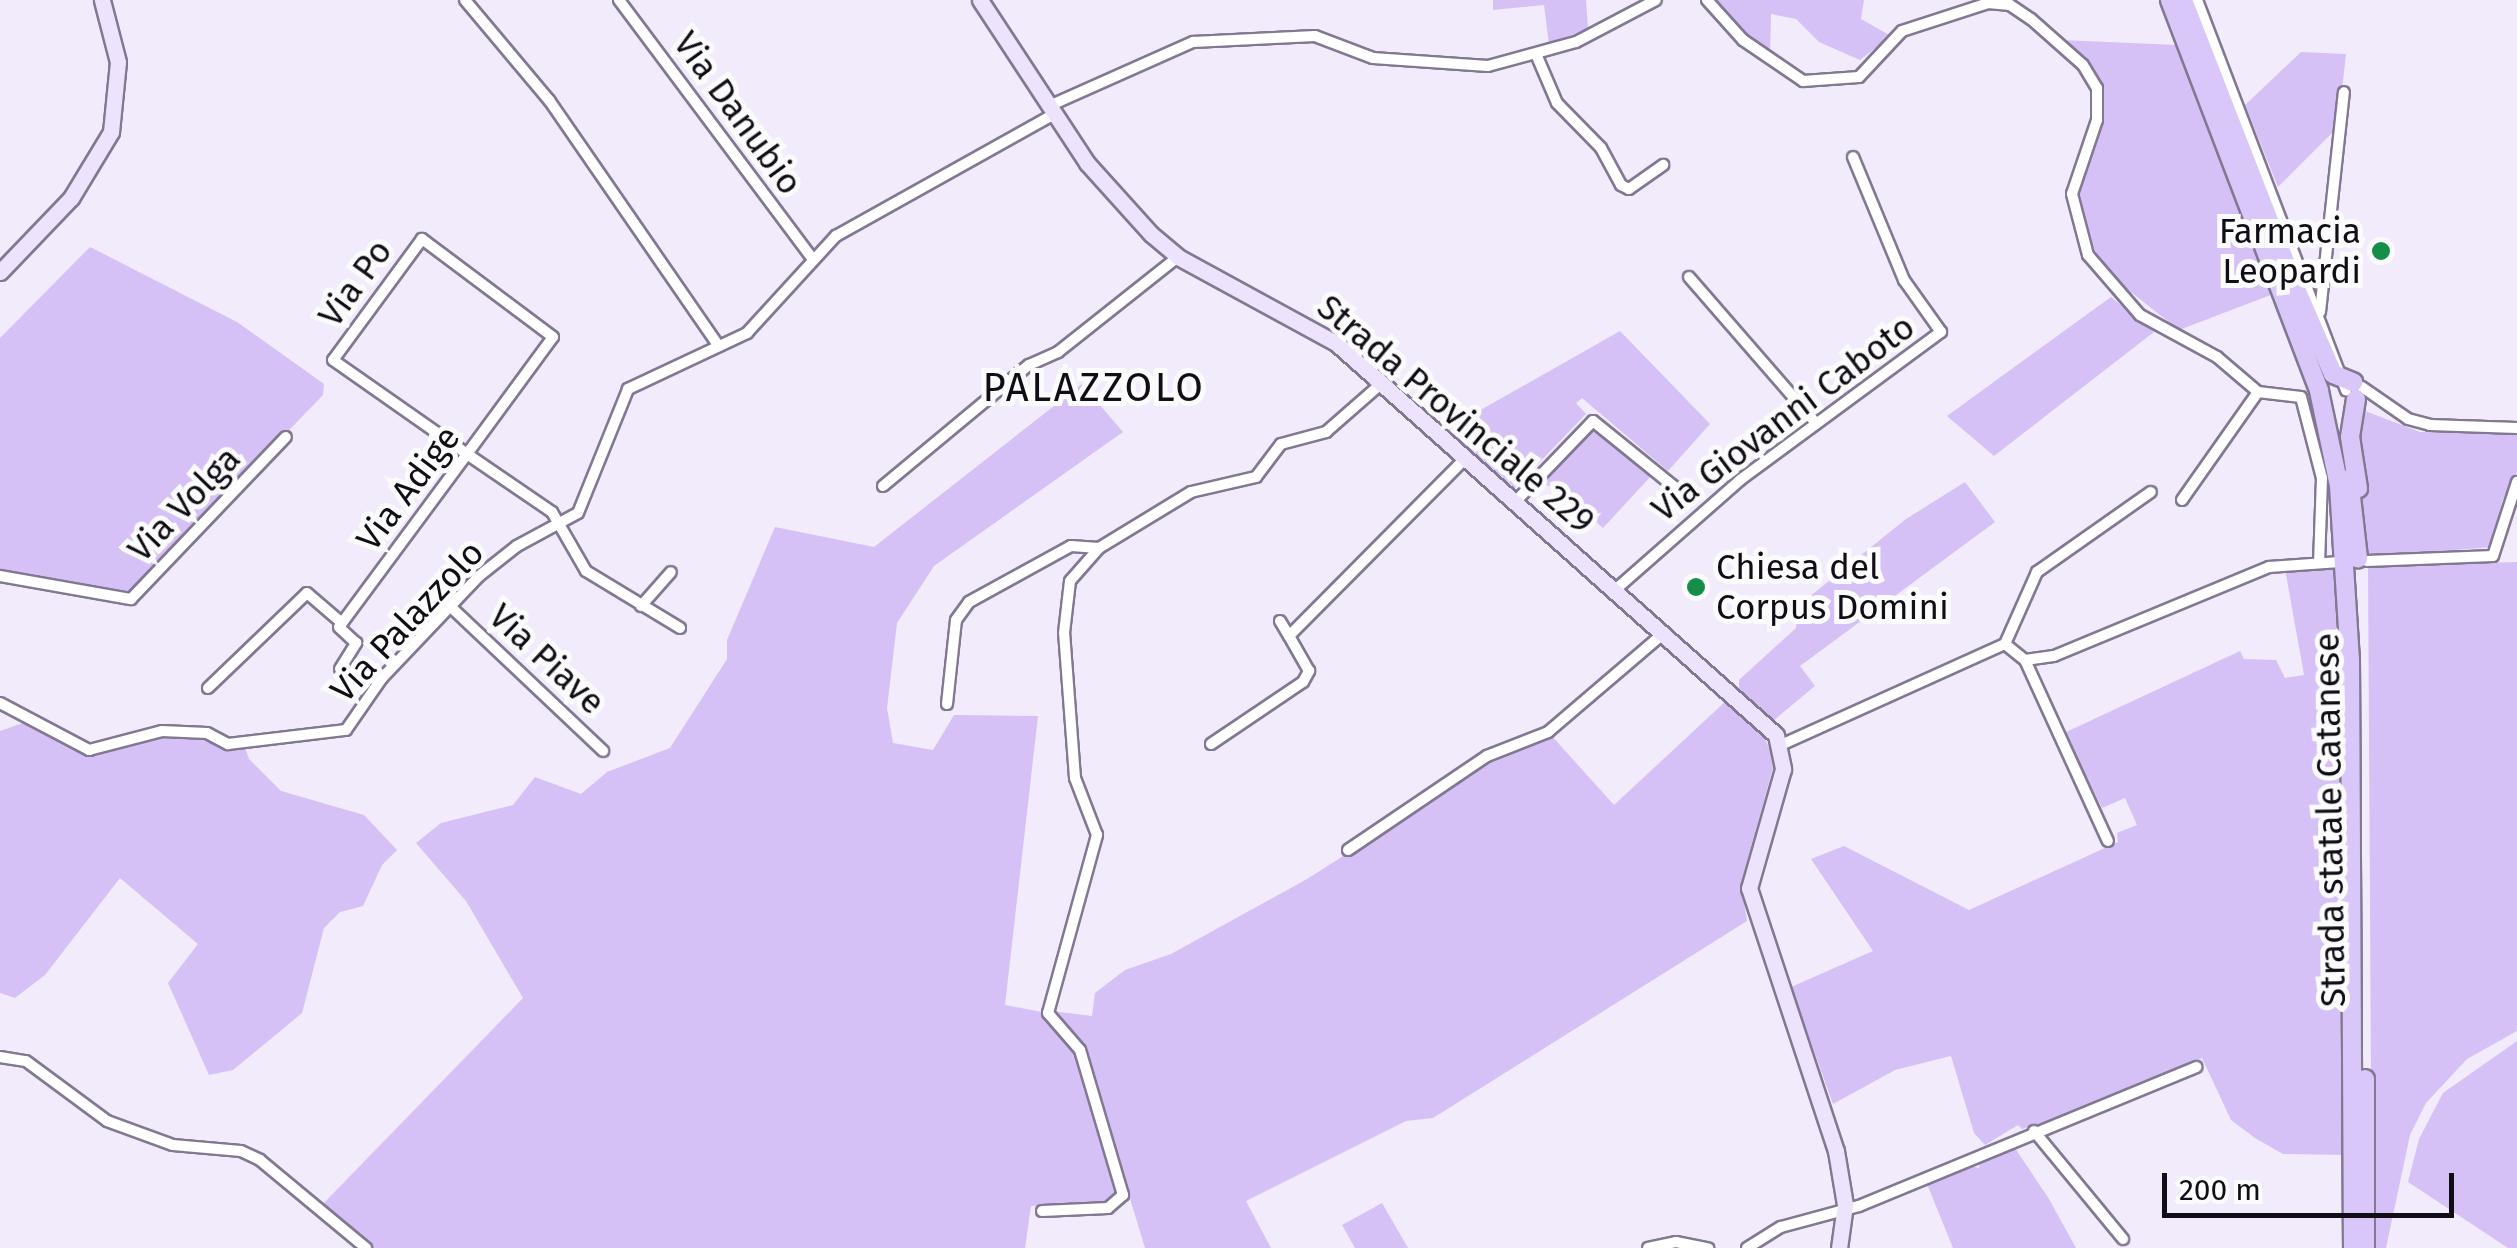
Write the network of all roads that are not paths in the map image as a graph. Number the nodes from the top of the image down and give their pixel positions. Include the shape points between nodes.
1 (102, 0) edge
2 (465, 0) edge
3 (619, 0) edge
4 (980, 0) edge
5 (1656, 0) edge
6 (1708, 0) edge
7 (2170, 0) edge
8 (2183, 0) edge
9 (2197, 0) edge
10 (2011, 3) edge
11 (1536, 54) junction
12 (2344, 92) dead end
13 (1051, 110) junction
14 (1853, 158) dead end
15 (1663, 165) dead end
16 (422, 239) joint
17 (1178, 256) junction
18 (813, 259) junction
19 (0, 272) edge
20 (1689, 277) dead end
21 (2320, 313) junction
22 (719, 346) junction
23 (1382, 383) junction
24 (2342, 389) junction
25 (2258, 392) junction
26 (1814, 422) junction
27 (2517, 428) edge
28 (286, 436) dead end
29 (467, 454) junction
30 (1466, 458) junction
31 (2517, 482) edge
32 (883, 486) dead end
33 (2151, 492) dead end
34 (1683, 494) dead end
35 (2182, 500) dead end
36 (1516, 501) junction
37 (563, 524) junction
38 (1100, 548) junction
39 (2366, 561) dead end
40 (2340, 562) dead end
41 (2318, 563) junction
42 (671, 572) dead end
43 (0, 576) edge
44 (1615, 590) junction
45 (641, 606) junction
46 (452, 608) junction
47 (1280, 621) dead end
48 (342, 623) junction
49 (680, 628) dead end
50 (1664, 633) junction
51 (1289, 636) junction
52 (2005, 644) junction
53 (2025, 660) junction
54 (340, 669) dead end
55 (208, 688) dead end
56 (0, 704) edge
57 (947, 704) dead end
58 (1211, 744) dead end
59 (1781, 745) junction
60 (603, 751) dead end
61 (2108, 841) dead end
62 (1348, 850) dead end
63 (0, 1057) edge
64 (2197, 1066) dead end
65 (2034, 1131) junction
66 (1844, 1210) junction
67 (1042, 1211) dead end
68 (2123, 1239) dead end
69 (366, 1248) edge
70 (1648, 1248) edge
71 (1708, 1248) edge
72 (1747, 1248) edge
73 (1839, 1248) edge
74 (2353, 1248) edge
75 (2365, 1248) edge

1 - 19 street via 118,62 111,132 71,198
2 - 22 street via 549,100
3 - 18 street, Via Danubio
4 - 13 street, Strada Provinciale 229
5 - 11 street, Via Palazzolo via 1576,42
6 - 10 street via 1743,40 1803,81 1860,77 1886,43 1915,24
7 - 24 main road
8 - 24 main road
9 - 21 street
10 - 25 street via 2083,65 2097,88 2097,120 2072,194 2078,232 2102,278 2140,315 2217,356
11 - 13 street, Via Palazzolo via 1464,66 1374,58 1315,36 1193,42
11 - 15 street via 1556,103 1602,148 1621,185 1629,188
12 - 21 street
13 - 17 street, Strada Provinciale 229 via 1098,177
13 - 18 street, Via Palazzolo via 867,214
14 - 26 street, Via Giovanni Caboto via 1904,280 1941,332
16 - 29 street, Via Adige via 553,338
16 - 29 street, Via Po via 333,360
17 - 23 street, Strada Provinciale 229 via 1314,328
17 - 32 street via 1058,352 1028,364
18 - 22 street, Via Palazzolo via 758,324
20 - 26 street
21 - 24 street
22 - 37 street, Via Palazzolo via 628,389 583,504
23 - 30 street, Strada Provinciale 229
23 - 38 street via 1326,432 1281,444 1256,477 1191,492
24 - 25 street
24 - 27 street via 2408,419
24 - 41 street via 2322,478
24 - 74 main road, Strada statale Catanese
24 - 75 main road, Strada statale Catanese via 2355,518
25 - 35 street
26 - 44 street, Via Giovanni Caboto via 1636,565
28 - 43 street, Via Volga via 131,600
29 - 37 street
29 - 48 street, Via Adige
30 - 36 street, Strada Provinciale 229
30 - 51 street
31 - 39 street via 2493,556
33 - 52 street via 2037,572
34 - 36 street via 1593,421
36 - 44 street, Strada Provinciale 229
37 - 45 street via 586,570
37 - 46 street, Via Palazzolo via 503,555
38 - 57 street via 1071,546 962,608
38 - 67 street via 1070,581 1064,633 1075,778 1097,835 1048,1013 1080,1050 1123,1195 1108,1208
40 - 41 street
41 - 53 street via 2268,568 2054,656
42 - 45 street
44 - 50 street, Strada Provinciale 229
45 - 49 street
46 - 56 street, Via Palazzolo via 382,678 342,732 253,736 228,744 207,732 162,730 90,750
46 - 60 street, Via Piave
47 - 51 street
48 - 54 street via 356,643
48 - 55 street via 307,593
50 - 59 street, Strada Provinciale 229
50 - 62 street via 1548,732 1487,756
51 - 58 street via 1308,676
52 - 53 street
52 - 59 street
53 - 61 street
59 - 66 street via 1780,784 1749,888 1822,1096
63 - 69 street via 26,1061 66,1096 123,1128 173,1145 242,1151 260,1160
64 - 65 street
65 - 66 street
65 - 68 street
66 - 72 street via 1781,1227
66 - 73 street
70 - 71 street via 1676,1242

